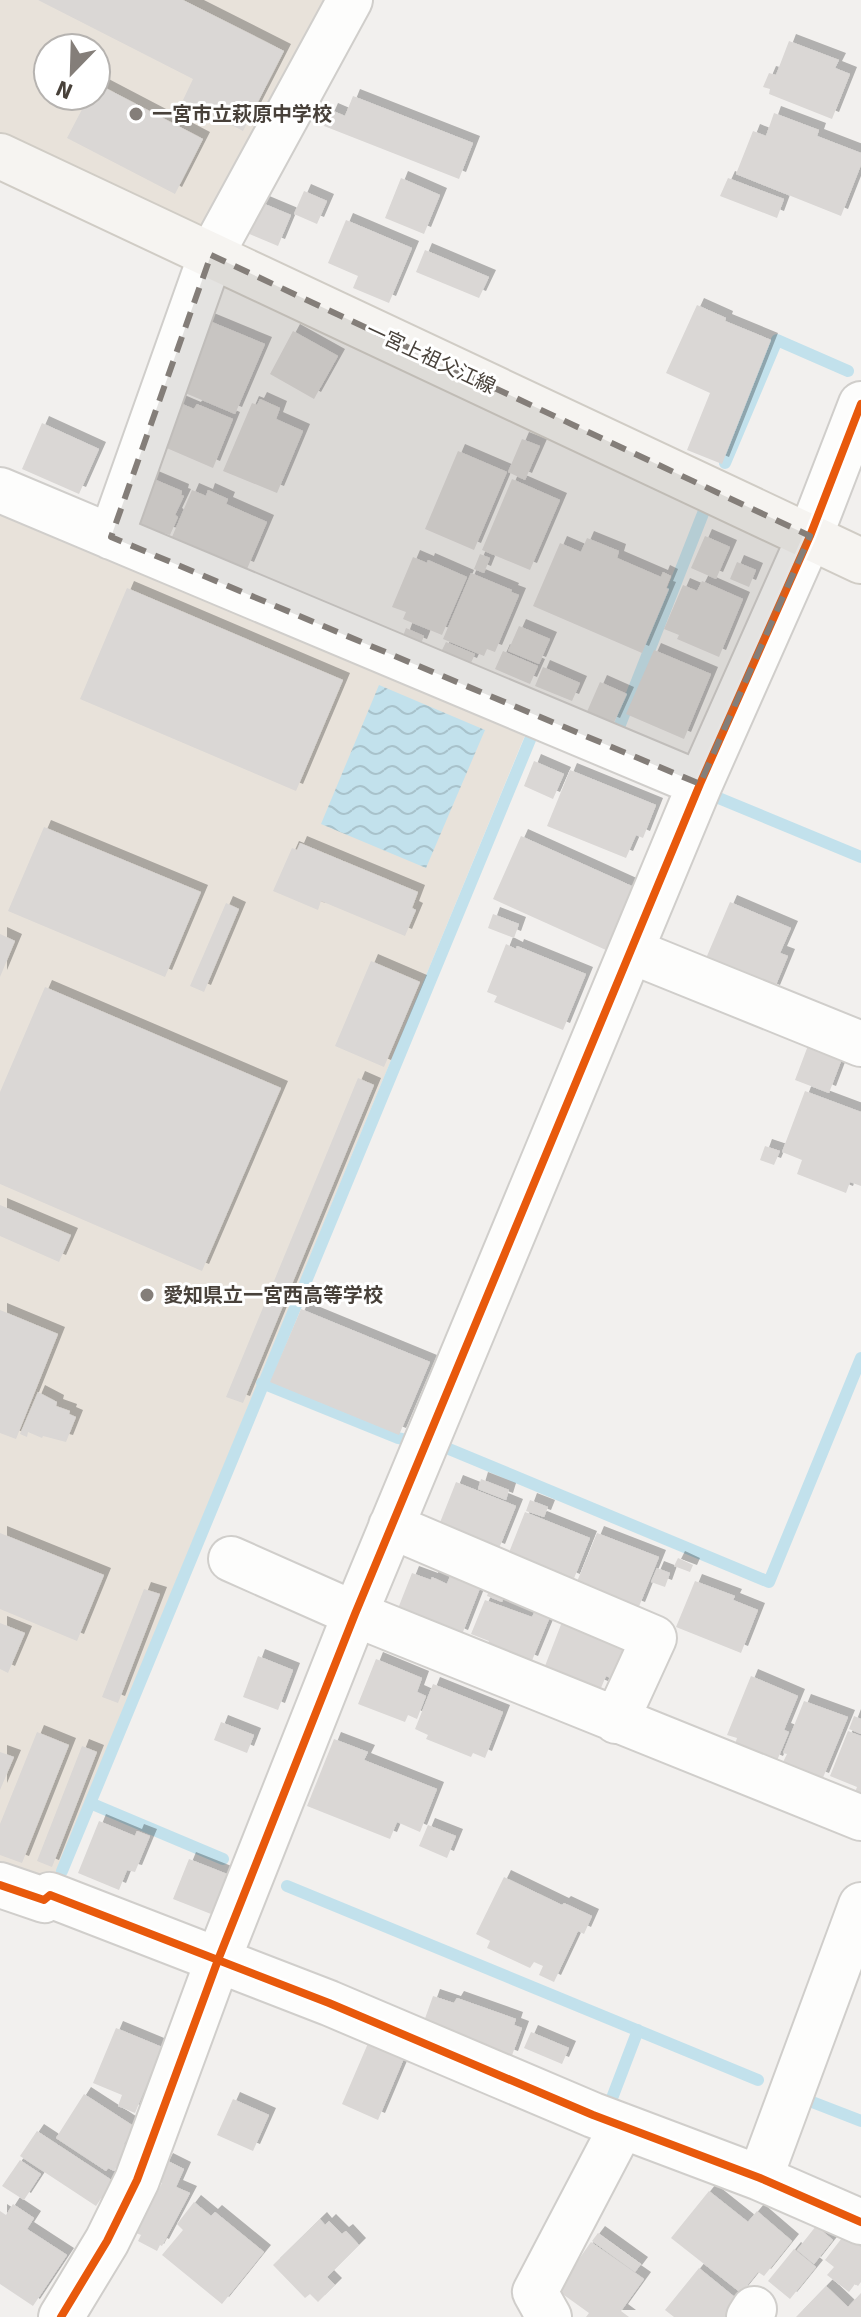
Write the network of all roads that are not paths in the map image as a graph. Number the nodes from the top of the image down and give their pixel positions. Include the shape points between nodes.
1 (350, 0) edge
2 (0, 156) edge
3 (211, 255) junction
4 (861, 404) edge
5 (0, 490) edge
6 (810, 536) junction
7 (111, 537) junction
8 (861, 561) edge
9 (700, 784) junction
10 (631, 951) junction
11 (861, 1044) edge
12 (391, 1526) junction
13 (231, 1559) dead end
14 (355, 1614) junction
15 (616, 1721) junction
16 (861, 1818) edge
17 (0, 1885) edge
18 (861, 1905) edge
19 (218, 1960) junction
20 (622, 2126) junction
21 (760, 2178) junction
22 (861, 2222) edge
23 (61, 2317) edge
24 (549, 2317) edge

1 - 3 street
2 - 3 main road, 一宮上祖父江線
3 - 6 main road, 一宮上祖父江線
3 - 7 street
4 - 6 street
5 - 7 street
6 - 8 main road, 一宮上祖父江線
6 - 9 street
7 - 9 street
9 - 10 street
10 - 11 street
10 - 12 street
12 - 14 street
12 - 15 street via 654,1638
13 - 14 street
14 - 15 street
14 - 19 street
15 - 16 street
17 - 19 street via 44,1900 50,1895
18 - 21 street
19 - 20 street
19 - 23 street via 137,2180
20 - 21 street
20 - 24 street via 535,2292
21 - 22 street

